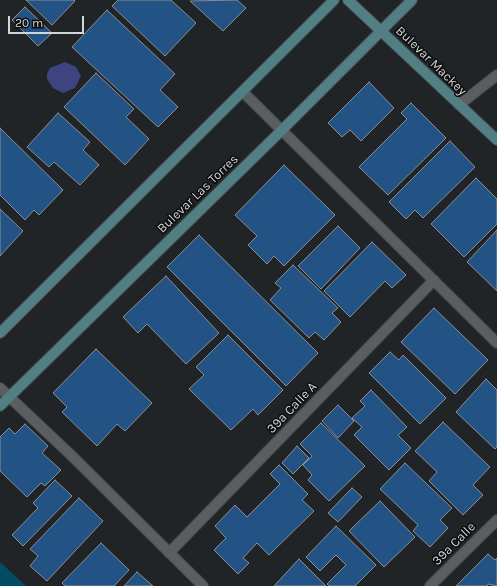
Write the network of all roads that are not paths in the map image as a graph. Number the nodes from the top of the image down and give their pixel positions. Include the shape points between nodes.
1 (334, 0) edge
2 (348, 0) edge
3 (412, 0) edge
4 (381, 32) junction
5 (497, 75) edge
6 (243, 92) junction
7 (459, 105) junction
8 (282, 130) junction
9 (497, 140) edge
10 (434, 280) junction
11 (0, 332) edge
12 (497, 343) edge
13 (0, 388) edge
14 (9, 397) junction
15 (0, 406) edge
16 (497, 520) edge
17 (169, 553) junction
18 (203, 586) edge
19 (430, 586) edge

1 - 6 street
2 - 4 street, Bulevar Mackey
3 - 4 street, Bulevar Las Torres
4 - 7 street, Bulevar Mackey
4 - 8 street, Bulevar Las Torres
5 - 7 street
6 - 8 street
6 - 11 street
7 - 9 street, Bulevar Mackey
8 - 10 street
8 - 14 street, Bulevar Las Torres
10 - 12 street
10 - 17 street, 39a Calle A
13 - 14 street
14 - 15 street, Bulevar Las Torres
14 - 17 street
16 - 19 street, 39a Calle
17 - 18 street

